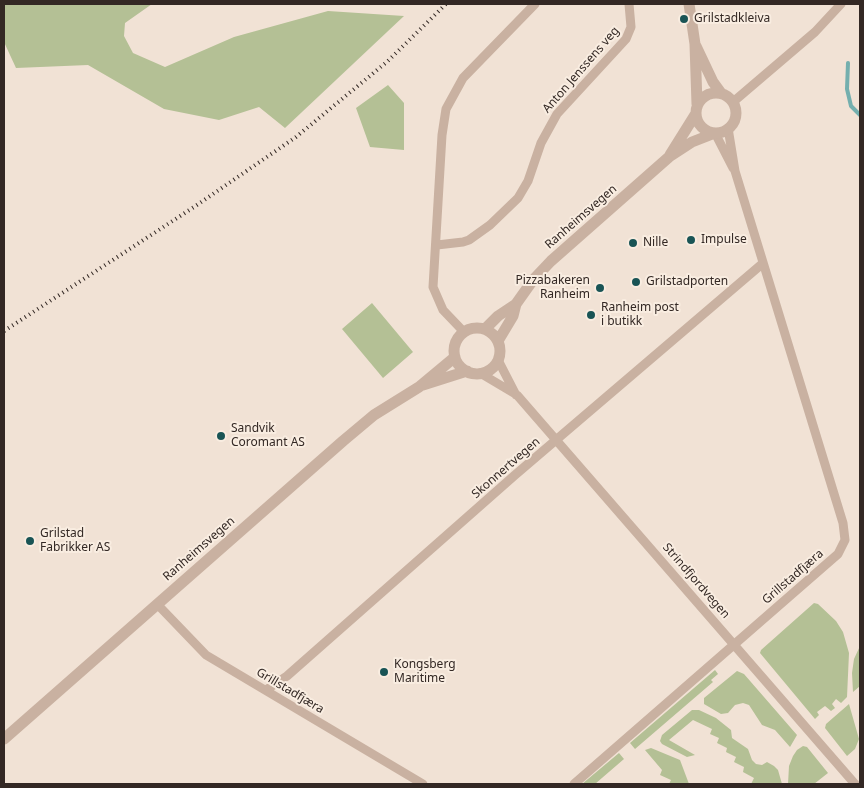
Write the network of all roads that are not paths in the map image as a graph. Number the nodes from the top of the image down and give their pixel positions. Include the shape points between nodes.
1 (535, 4) edge
2 (629, 4) edge
3 (689, 4) edge
4 (841, 4) edge
5 (695, 44) junction
6 (721, 93) junction
7 (733, 102) junction
8 (696, 109) junction
9 (728, 128) junction
10 (715, 133) junction
11 (669, 157) junction
12 (735, 170) junction
13 (437, 245) junction
14 (762, 264) junction
15 (516, 304) junction
16 (485, 329) junction
17 (464, 332) junction
18 (498, 341) junction
19 (455, 356) junction
20 (498, 360) junction
21 (467, 371) junction
22 (480, 373) junction
23 (419, 387) junction
24 (516, 395) junction
25 (556, 441) junction
26 (157, 604) junction
27 (734, 645) junction
28 (266, 690) junction
29 (4, 739) edge
30 (423, 784) edge
31 (574, 784) edge
32 (855, 784) edge

1 - 13 street via 463,78 446,109
2 - 13 street, Anton Jenssens veg via 631,26 626,39 557,114 518,198 469,240
3 - 5 street
4 - 7 street via 815,32
5 - 6 street
5 - 8 street
6 - 7 street
6 - 8 street via 710,93
7 - 9 street via 735,119
8 - 10 street via 704,129
8 - 11 street, Ranheimsvegen
9 - 10 street
9 - 12 street, Grillstadfjæra
10 - 11 street, Ranheimsvegen via 692,142
10 - 12 street, Grillstadfjæra
11 - 15 street, Ranheimsvegen via 551,261
12 - 14 street, Grillstadfjæra
13 - 17 street via 433,278 435,295 443,310
14 - 25 street, Skonnertvegen
14 - 27 street, Grillstadfjæra via 843,523 845,540 838,554
15 - 16 street, Ranheimsvegen
15 - 18 street, Ranheimsvegen
16 - 17 street via 474,328
16 - 18 street
17 - 19 street via 456,343
18 - 20 street
19 - 21 street
19 - 23 street, Ranheimsvegen
20 - 22 street via 491,369
20 - 24 street, Strindfjordvegen
21 - 22 street
21 - 23 street, Ranheimsvegen
22 - 24 street, Strindfjordvegen
23 - 26 street, Ranheimsvegen via 374,414
24 - 25 street, Strindfjordvegen
25 - 27 street, Strindfjordvegen
25 - 28 street, Skonnertvegen via 282,680
26 - 28 street, Grillstadfjæra via 206,655
26 - 29 street, Ranheimsvegen
27 - 31 street, Grillstadfjæra
27 - 32 street, Strindfjordvegen
28 - 30 street, Grillstadfjæra

